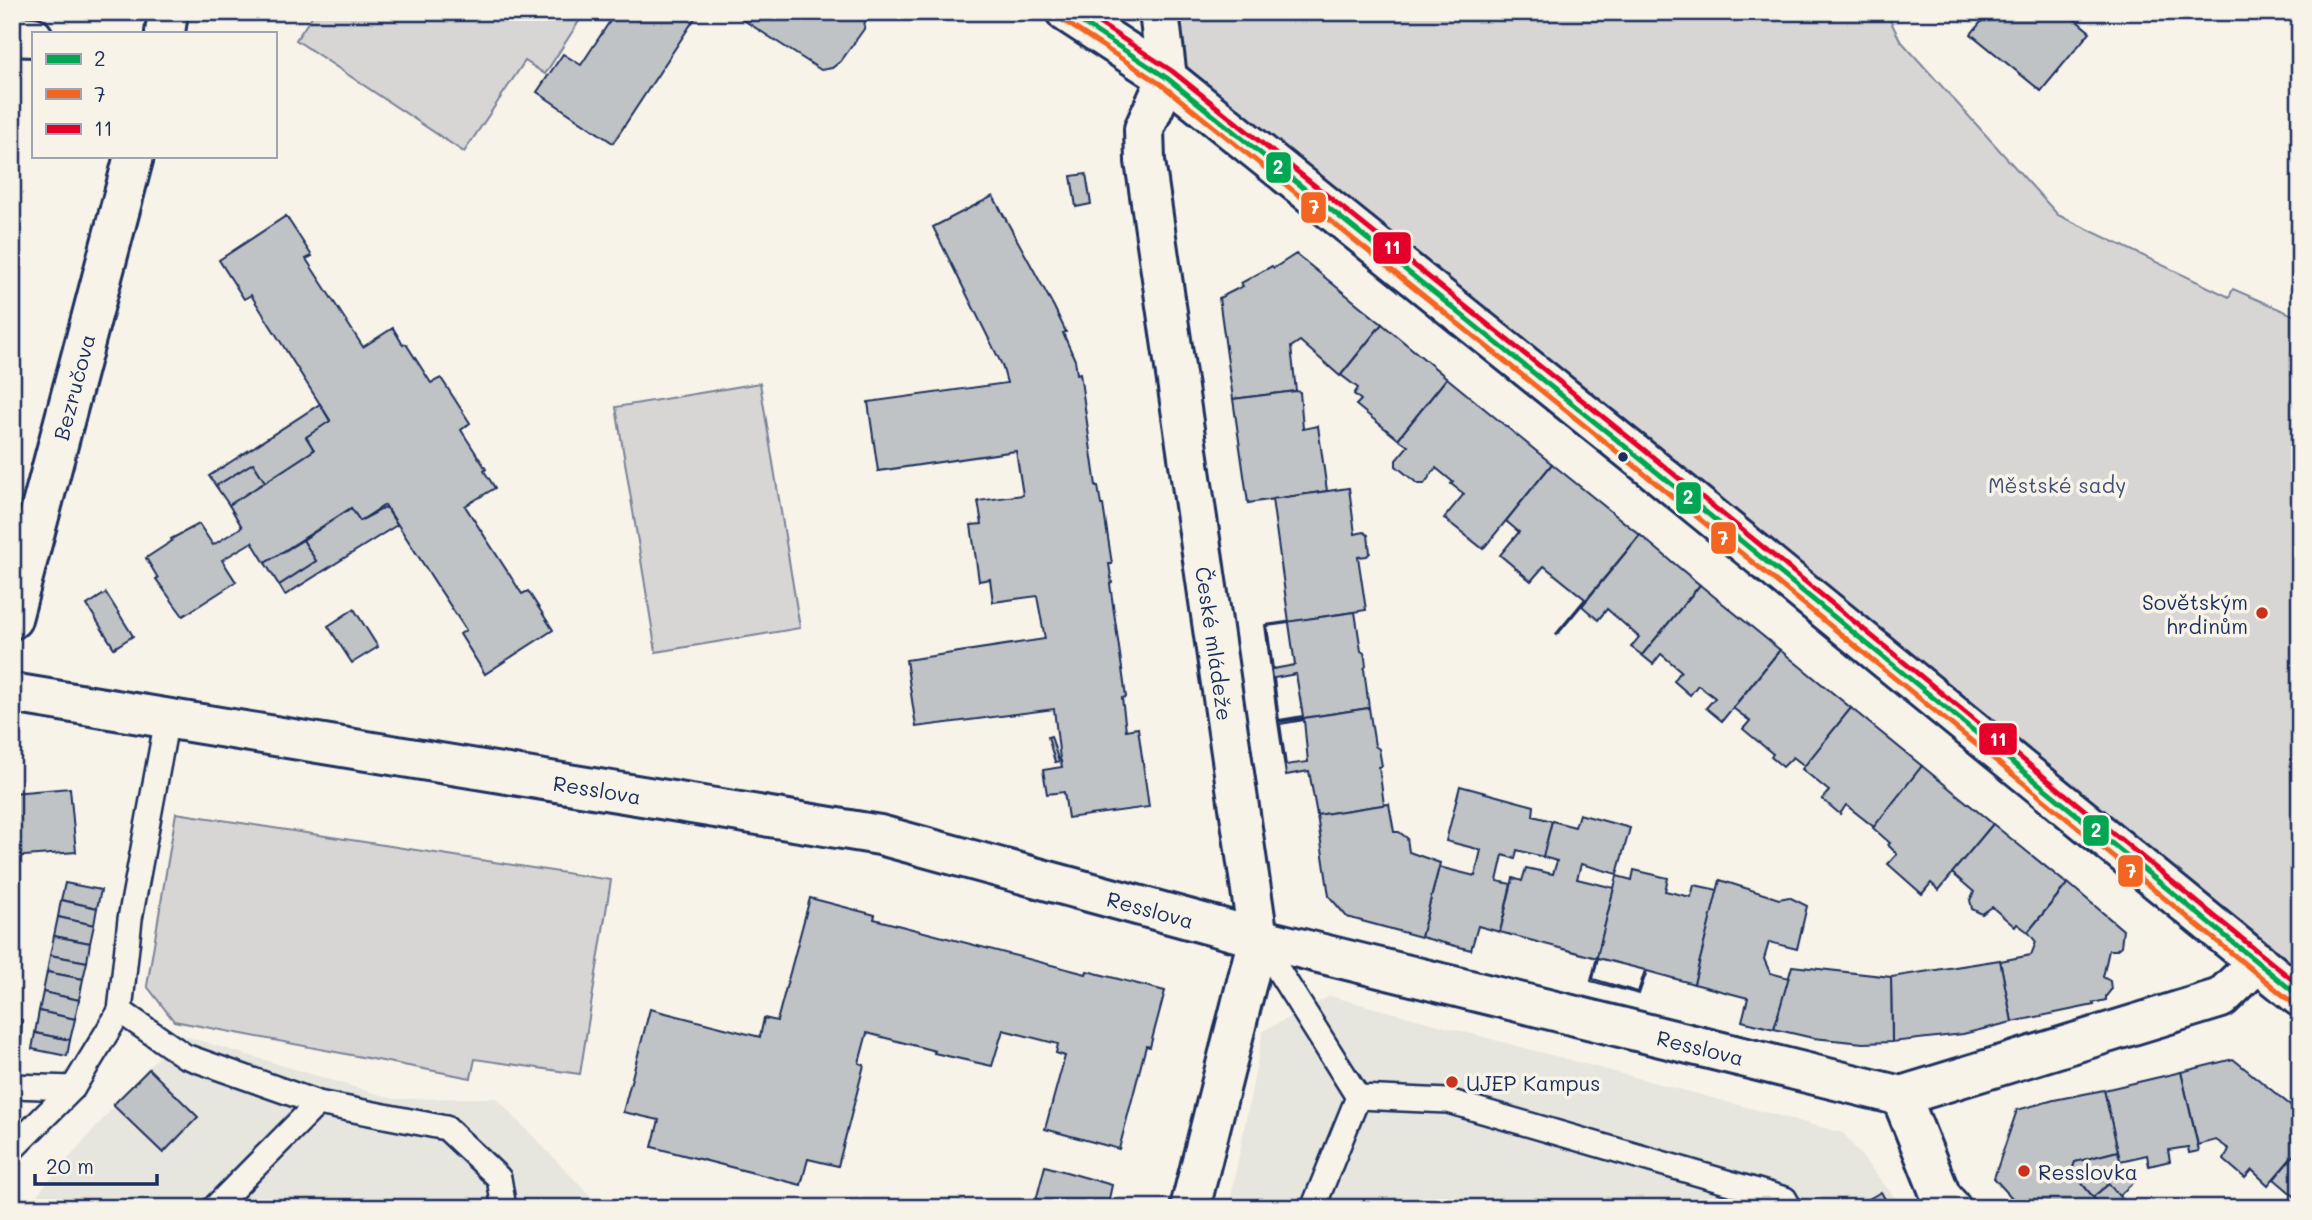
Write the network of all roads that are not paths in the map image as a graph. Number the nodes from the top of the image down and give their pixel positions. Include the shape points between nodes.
1 (168, 12) edge
2 (1066, 12) edge
3 (1159, 12) edge
4 (165, 32) edge
5 (12, 36) edge
6 (32, 37) edge
7 (1167, 78) junction
8 (133, 158) edge
9 (12, 619) edge
10 (12, 693) edge
11 (167, 719) junction
12 (1258, 938) junction
13 (2259, 962) junction
14 (2300, 996) edge
15 (120, 1011) junction
16 (12, 1086) edge
17 (72, 1088) junction
18 (1901, 1096) junction
19 (1359, 1097) junction
20 (318, 1103) junction
21 (12, 1149) edge
22 (1782, 1205) edge
23 (214, 1208) edge
24 (504, 1208) edge
25 (1190, 1208) edge
26 (1313, 1208) edge
27 (1951, 1208) edge

1 - 4 street
2 - 7 street
3 - 7 street
5 - 6 street
7 - 12 street, České mládeže via 1144,129 1145,161
7 - 13 street
8 - 9 street, Bezručova
10 - 11 street, Resslova
11 - 12 street, Resslova via 880,835
11 - 15 lane via 130,919
12 - 18 street, Resslova
12 - 19 lane
12 - 25 street, České mládeže
13 - 14 street
13 - 18 street via 2221,998
15 - 17 lane
15 - 20 lane via 185,1056
16 - 17 lane
17 - 21 lane
18 - 27 street via 1941,1196
19 - 22 lane via 1448,1101
19 - 26 lane
20 - 23 lane
20 - 24 lane via 446,1128 499,1178

